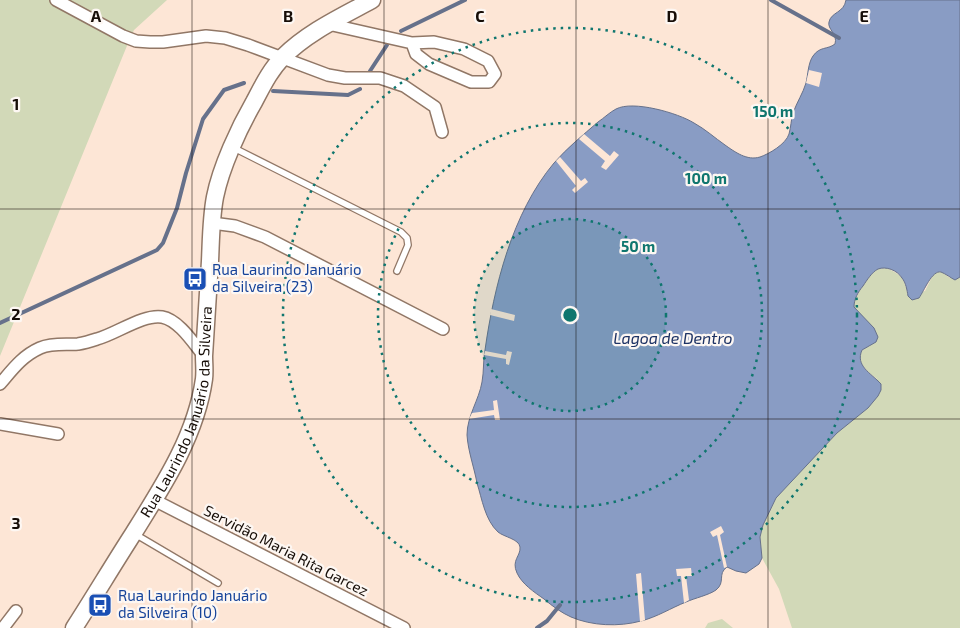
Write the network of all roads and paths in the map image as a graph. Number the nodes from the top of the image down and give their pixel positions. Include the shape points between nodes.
1 (56, 0) edge
2 (372, 0) edge
3 (328, 24) junction
4 (412, 43) junction
5 (282, 58) junction
6 (442, 132) dead end
7 (232, 147) junction
8 (212, 223) junction
9 (397, 270) dead end
10 (443, 330) dead end
11 (204, 356) junction
12 (0, 384) edge
13 (0, 424) edge
14 (58, 434) dead end
15 (154, 500) junction
16 (134, 533) junction
17 (218, 583) dead end
18 (16, 611) dead end
19 (3, 628) edge
20 (74, 628) edge
21 (404, 628) edge

1 - 5 street via 136,41 163,42 206,36 225,38
2 - 3 main road, Rua Laurindo Januário da Silveira
3 - 4 street
3 - 5 main road, Rua Laurindo Januário da Silveira
4 - 4 street via 434,42 464,49 488,61 495,74 489,82 471,82 429,64 416,54
5 - 6 street via 328,75 380,78 404,86 434,107
5 - 7 main road, Rua Laurindo Januário da Silveira via 258,94
7 - 8 main road, Rua Laurindo Januário da Silveira via 217,188
7 - 9 lane via 402,232 408,245
8 - 10 street via 235,226 265,237
8 - 11 main road, Rua Laurindo Januário da Silveira
11 - 12 street via 172,321 152,318 99,339 41,348 27,355
11 - 15 main road, Rua Laurindo Januário da Silveira via 204,377 192,425
13 - 14 street
15 - 16 main road, Rua Laurindo Januário da Silveira
15 - 21 street, Servidão Maria Rita Garcez
16 - 17 lane
16 - 20 main road, Rua Laurindo Januário da Silveira
18 - 19 street

